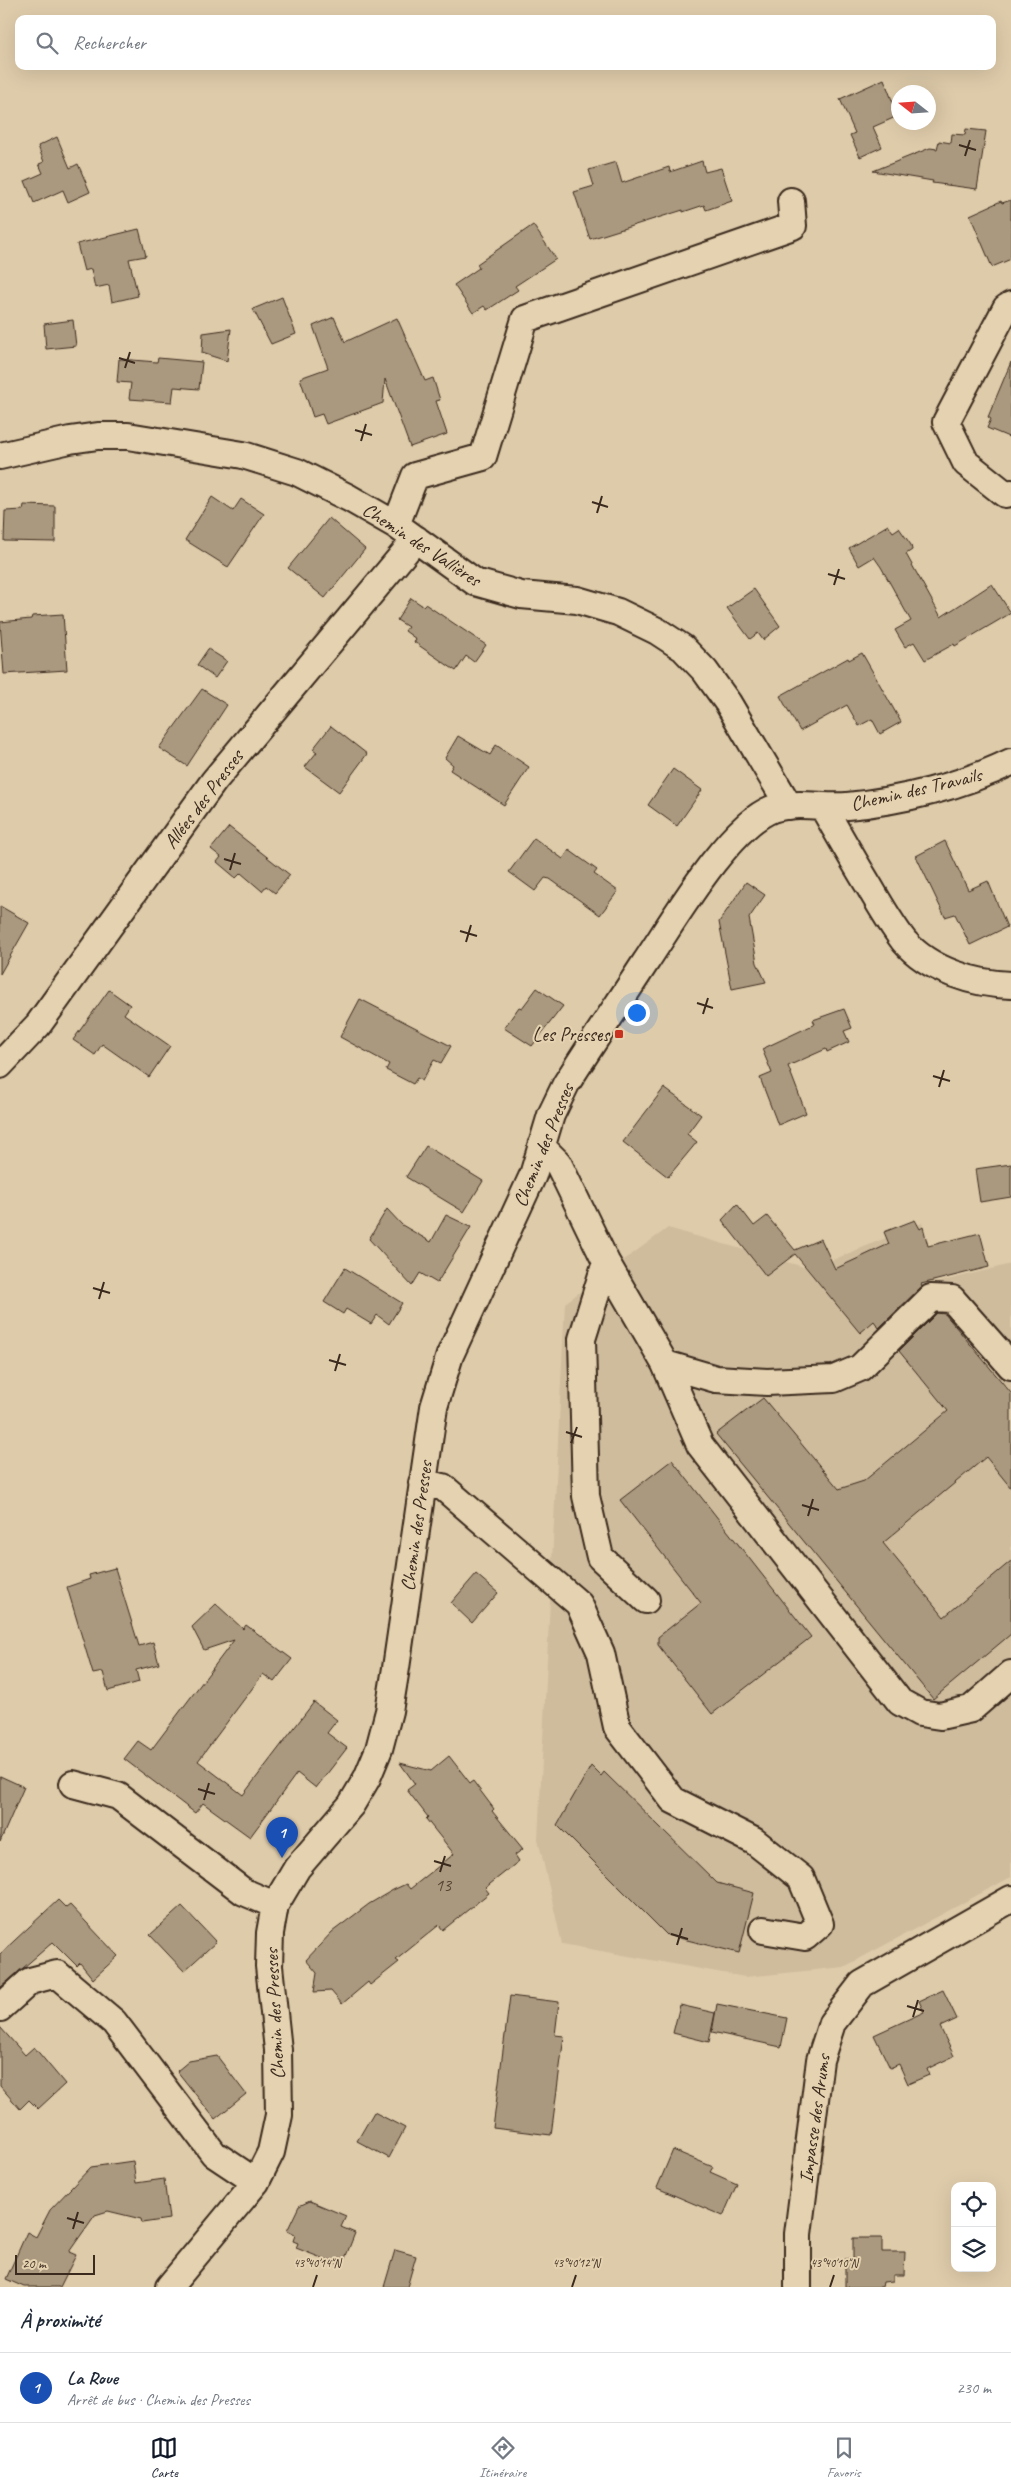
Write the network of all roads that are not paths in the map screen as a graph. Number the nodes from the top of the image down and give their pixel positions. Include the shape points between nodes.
1 (791, 201) dead end
2 (1011, 305) edge
3 (0, 456) edge
4 (1011, 493) edge
5 (406, 532) junction
6 (1011, 762) edge
7 (789, 806) junction
8 (822, 807) junction
9 (1011, 986) edge
10 (0, 1065) edge
11 (542, 1146) junction
12 (606, 1262) junction
13 (665, 1364) junction
14 (1011, 1366) edge
15 (422, 1483) junction
16 (646, 1600) dead end
17 (1011, 1674) edge
18 (73, 1784) dead end
19 (1011, 1899) edge
20 (275, 1905) junction
21 (764, 1930) dead end
22 (0, 2008) edge
23 (256, 2182) junction
24 (169, 2287) edge
25 (798, 2287) edge

1 - 5 street, Allées des Presses via 793,226 525,319 483,457 414,476
2 - 4 street via 1006,308 946,422 966,463 1005,494
3 - 5 street, Chemin des Vallières via 98,436 128,436 233,453 297,472
5 - 7 street, Chemin des Vallières via 475,582 521,595 577,600 618,612 683,648 728,703
5 - 10 street, Allées des Presses via 214,781 38,1025
6 - 8 street, Chemin des Travails via 982,776 928,791 874,803
7 - 8 street, Chemin des Travails
7 - 11 street, Chemin des Presses via 755,819 716,860 566,1084 551,1115
8 - 9 street via 906,942 925,959 965,978
11 - 12 street via 558,1163
11 - 15 street, Chemin des Presses via 533,1175 450,1355 434,1407
12 - 13 street
12 - 16 street via 582,1339 586,1496 600,1557
13 - 14 street via 716,1379 767,1382 834,1379 860,1368 931,1298 952,1299
13 - 17 street via 700,1445 900,1702 920,1713 940,1716 971,1709
15 - 20 street, Chemin des Presses via 394,1686 379,1749 351,1805 298,1868
15 - 21 street via 443,1487 579,1604 602,1653 617,1727 673,1800 754,1841 801,1878 820,1924 804,1937
18 - 20 street via 118,1796 244,1892
19 - 25 street, Impasse des Arums via 862,1984 832,2023 820,2060 798,2234
20 - 23 street, Chemin des Presses via 269,1966 278,2050 279,2115 271,2152
22 - 23 street via 30,1981 57,1974 114,2022 214,2154
23 - 24 street, Chemin des Presses

